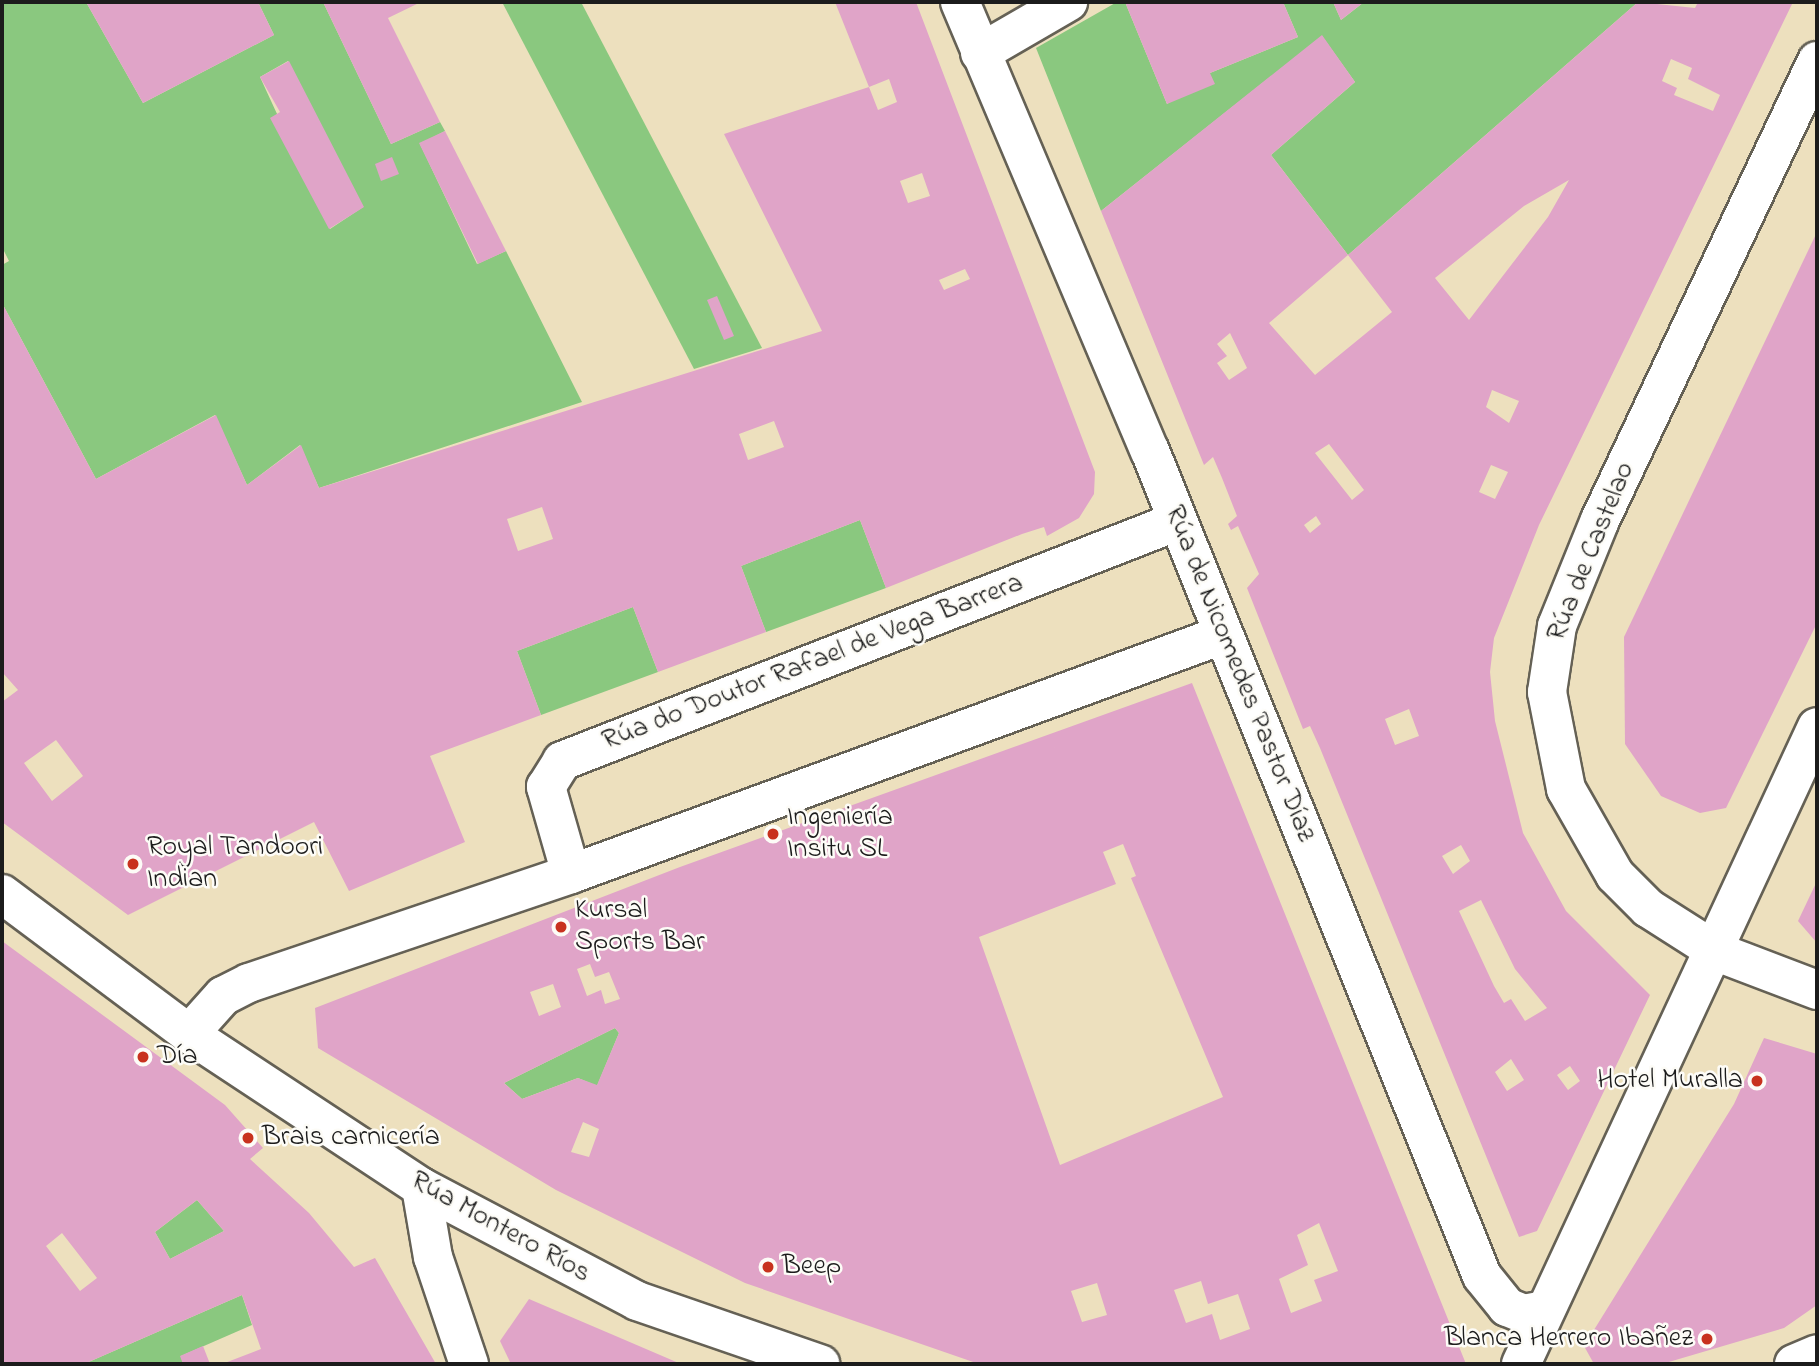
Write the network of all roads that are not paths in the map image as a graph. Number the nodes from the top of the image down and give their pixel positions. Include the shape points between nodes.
1 (960, 2) edge
2 (1068, 2) edge
3 (980, 53) junction
4 (1817, 61) edge
5 (1178, 521) junction
6 (1222, 635) junction
7 (1817, 727) edge
8 (571, 874) junction
9 (2, 894) edge
10 (1717, 952) junction
11 (1817, 990) edge
12 (189, 1034) junction
13 (422, 1187) junction
14 (1545, 1310) junction
15 (1817, 1354) edge
16 (469, 1364) edge
17 (820, 1364) edge
18 (1521, 1364) edge
19 (1794, 1364) edge

1 - 3 street, Rúa de Nicomedes Pastor Díaz
2 - 3 street
3 - 5 street, Rúa de Nicomedes Pastor Díaz
4 - 10 street, Rúa de Castelao via 1600,520 1549,660 1556,757 1590,838 1636,897
5 - 6 street, Rúa de Nicomedes Pastor Díaz
5 - 8 street, Rúa do Doutor Rafael de Vega Barrera via 562,761 546,788
6 - 8 street
6 - 14 street, Rúa de Nicomedes Pastor Díaz via 1482,1276 1507,1307 1524,1314
7 - 10 street
8 - 12 street via 249,983 223,996
9 - 12 street, Rúa Montero Ríos
10 - 11 street, Rúa de Castelao
10 - 14 street
12 - 13 street, Rúa Montero Ríos
13 - 16 street via 433,1256
13 - 17 street, Rúa Montero Ríos via 637,1301
14 - 18 street
15 - 19 street

